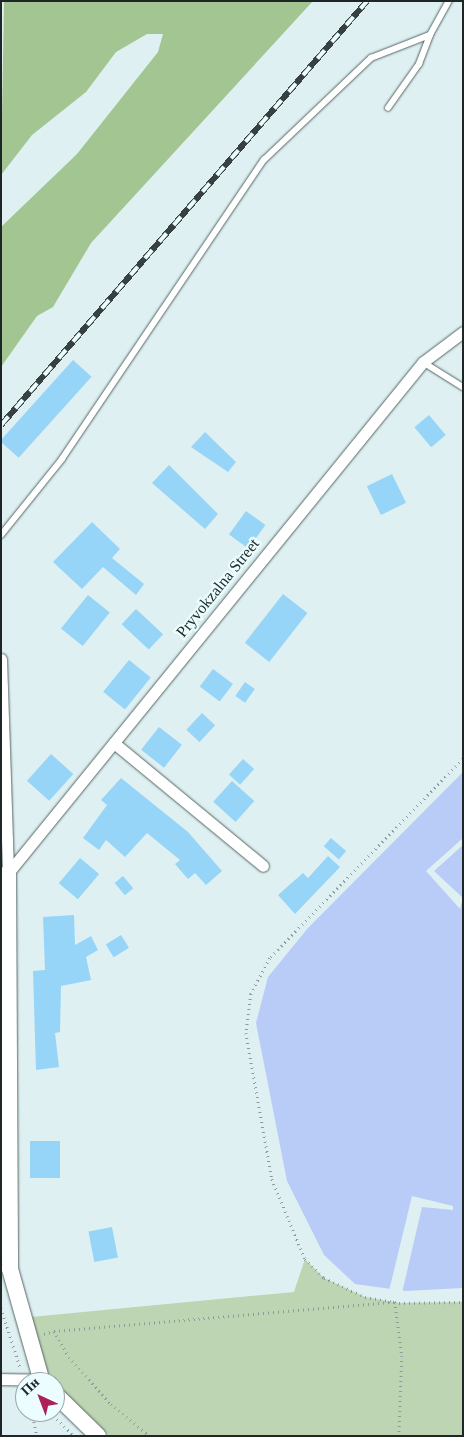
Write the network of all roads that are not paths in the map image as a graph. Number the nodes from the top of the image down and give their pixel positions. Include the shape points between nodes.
1 (449, 1) edge
2 (430, 35) junction
3 (388, 108) dead end
4 (463, 332) edge
5 (423, 362) junction
6 (463, 387) edge
7 (1, 535) edge
8 (1, 659) edge
9 (114, 743) junction
10 (3, 758) edge
11 (263, 866) dead end
12 (8, 873) junction
13 (4, 922) edge
14 (38, 1372) edge
15 (1, 1379) edge
16 (15, 1380) edge
17 (65, 1404) edge
18 (98, 1436) edge

1 - 2 lane
2 - 3 lane via 419,64
2 - 7 lane via 371,58 264,160 62,460
4 - 5 street, Pryvokzalna Street
5 - 6 lane
5 - 9 street, Pryvokzalna Street
8 - 10 street
9 - 11 street
9 - 12 street, Pryvokzalna Street
10 - 12 street
12 - 13 street
13 - 14 street via 10,1269
15 - 16 street
17 - 18 street

